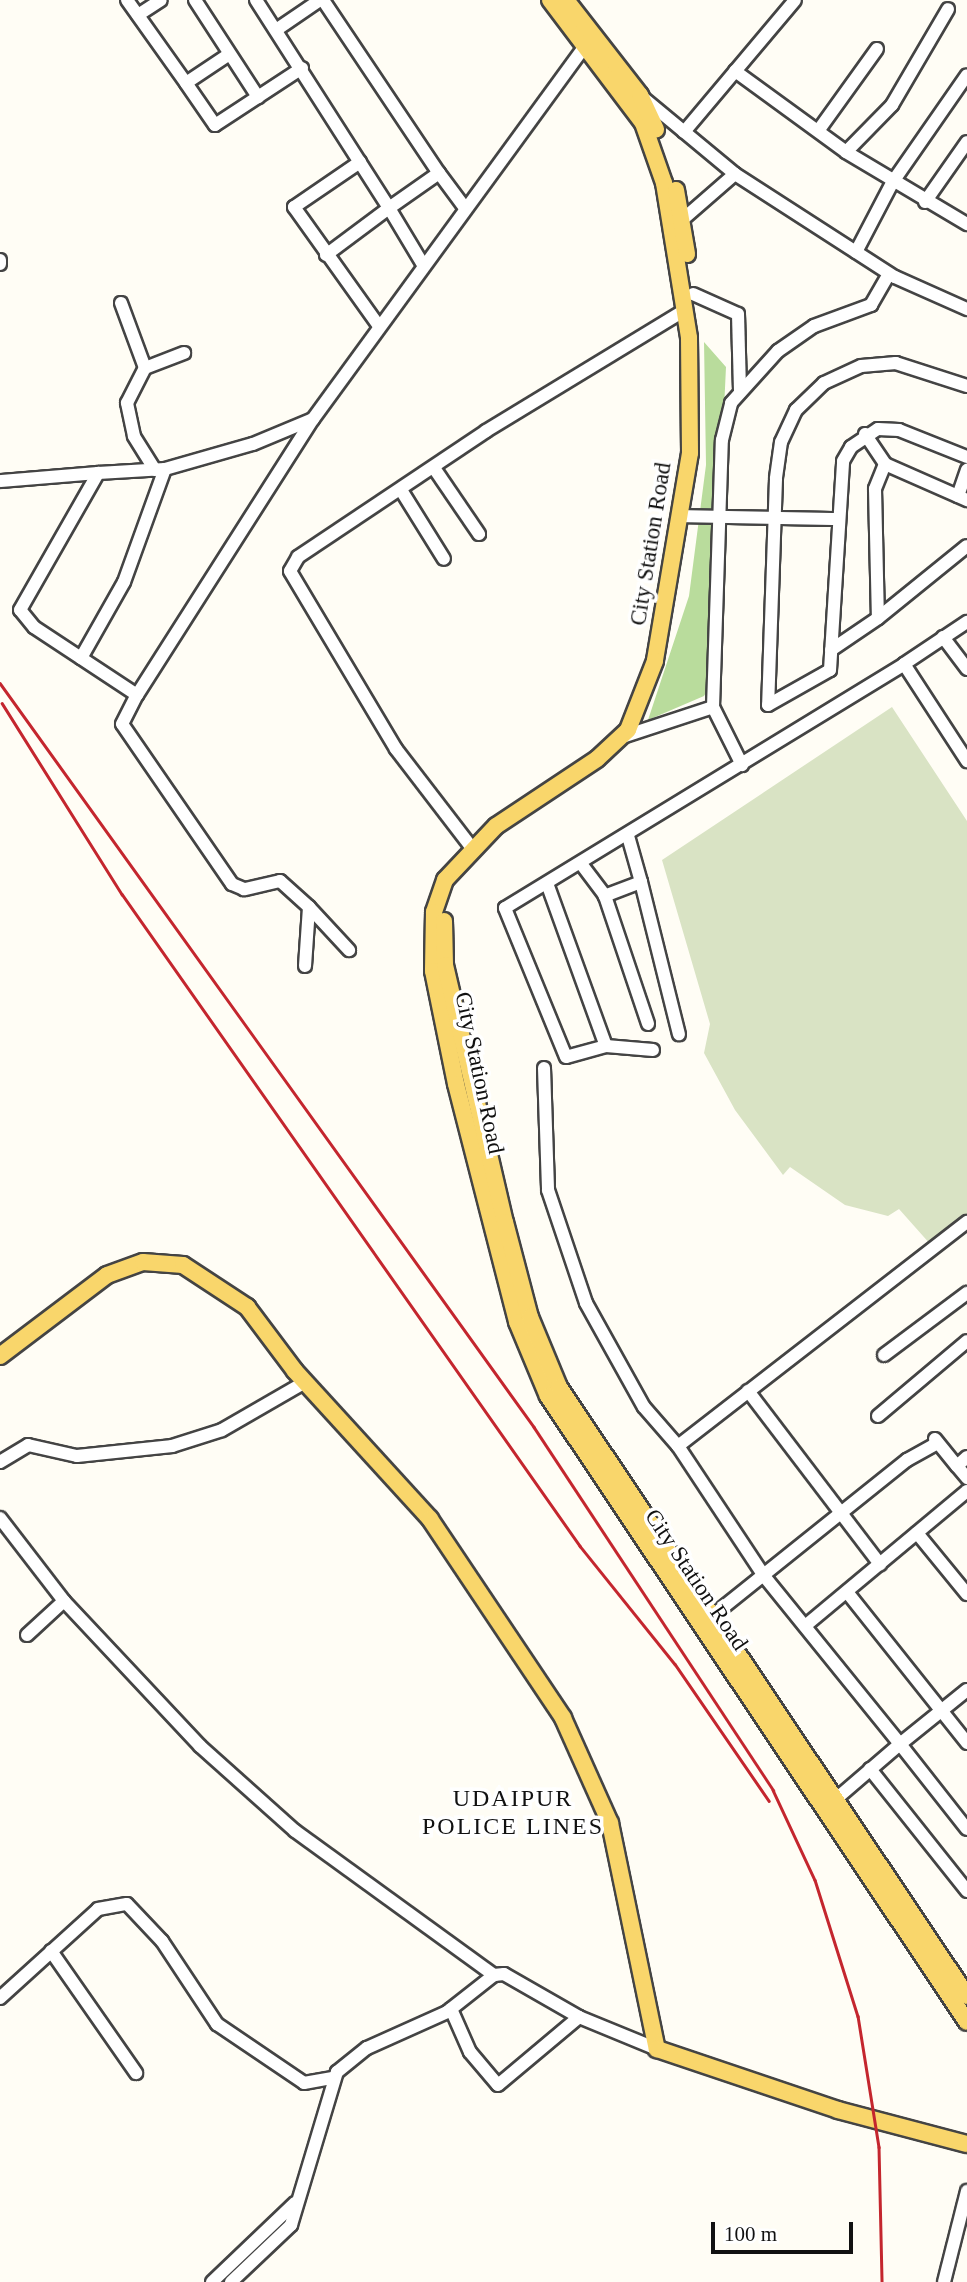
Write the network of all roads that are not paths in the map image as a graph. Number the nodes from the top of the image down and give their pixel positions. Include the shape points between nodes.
1 (127, 0) edge
2 (160, 0) edge
3 (195, 0) edge
4 (256, 0) edge
5 (322, 0) edge
6 (550, 0) edge
7 (566, 0) edge
8 (796, 0) edge
9 (948, 9) dead end
10 (138, 15) junction
11 (276, 30) junction
12 (584, 47) junction
13 (877, 49) dead end
14 (228, 55) junction
15 (302, 68) junction
16 (735, 71) junction
17 (967, 75) edge
18 (187, 83) junction
19 (258, 97) junction
20 (636, 99) junction
21 (818, 131) junction
22 (684, 132) junction
23 (967, 142) edge
24 (846, 152) junction
25 (360, 162) junction
26 (439, 173) junction
27 (736, 174) junction
28 (892, 183) junction
29 (925, 202) junction
30 (389, 208) junction
31 (465, 208) junction
32 (682, 220) junction
33 (966, 222) edge
34 (856, 252) junction
35 (326, 255) junction
36 (422, 263) junction
37 (890, 274) junction
38 (693, 293) junction
39 (121, 303) dead end
40 (967, 309) edge
41 (685, 310) junction
42 (379, 326) junction
43 (184, 353) dead end
44 (145, 368) junction
45 (967, 386) edge
46 (740, 392) junction
47 (313, 419) junction
48 (865, 434) junction
49 (967, 457) edge
50 (885, 464) junction
51 (434, 468) junction
52 (160, 469) junction
53 (967, 470) edge
54 (99, 473) junction
55 (0, 481) edge
56 (401, 490) junction
57 (962, 498) edge
58 (721, 513) junction
59 (687, 516) junction
60 (775, 516) junction
61 (839, 519) junction
62 (479, 534) dead end
63 (967, 546) edge
64 (444, 559) dead end
65 (878, 618) junction
66 (967, 622) edge
67 (943, 637) junction
68 (831, 650) junction
69 (81, 658) junction
70 (904, 664) junction
71 (967, 669) edge
72 (137, 695) junction
73 (713, 706) junction
74 (627, 736) junction
75 (967, 761) edge
76 (743, 765) junction
77 (628, 836) junction
78 (471, 848) junction
79 (582, 865) junction
80 (641, 882) junction
81 (548, 886) junction
82 (605, 896) junction
83 (309, 907) junction
84 (349, 950) dead end
85 (305, 967) dead end
86 (648, 1024) dead end
87 (679, 1034) dead end
88 (606, 1046) junction
89 (653, 1050) dead end
90 (544, 1068) dead end
91 (967, 1222) edge
92 (967, 1293) edge
93 (967, 1341) edge
94 (19, 1342) junction
95 (0, 1350) edge
96 (0, 1356) edge
97 (884, 1356) dead end
98 (305, 1382) junction
99 (748, 1391) junction
100 (878, 1416) dead end
101 (678, 1446) junction
102 (962, 1461) edge
103 (0, 1462) edge
104 (967, 1478) edge
105 (967, 1491) edge
106 (841, 1513) junction
107 (0, 1518) edge
108 (917, 1532) junction
109 (880, 1564) junction
110 (764, 1576) junction
111 (847, 1592) junction
112 (967, 1594) edge
113 (64, 1601) junction
114 (706, 1621) junction
115 (805, 1626) junction
116 (27, 1635) dead end
117 (967, 1690) edge
118 (941, 1711) junction
119 (967, 1743) edge
120 (900, 1744) junction
121 (870, 1769) junction
122 (836, 1799) junction
123 (967, 1829) edge
124 (967, 1891) edge
125 (51, 1951) junction
126 (494, 1975) junction
127 (967, 1996) edge
128 (0, 1998) edge
129 (451, 2009) junction
130 (579, 2017) junction
131 (967, 2022) edge
132 (657, 2049) junction
133 (136, 2073) dead end
134 (333, 2078) junction
135 (967, 2144) edge
136 (302, 2191) junction
137 (967, 2192) edge
138 (212, 2282) edge
139 (231, 2282) edge
140 (943, 2282) edge

1 - 10 street
2 - 10 street
3 - 14 street
4 - 11 street
5 - 11 street
5 - 26 street
6 - 12 main road
7 - 20 main road
8 - 16 street
9 - 24 street via 892,105
10 - 18 street
11 - 15 street
12 - 20 main road
12 - 31 street
13 - 21 street
14 - 18 street
14 - 19 street
15 - 19 street
15 - 25 street
16 - 21 street
16 - 22 street
17 - 28 street
18 - 19 street via 215,125
20 - 22 street
20 - 32 main road, City Station Road
20 - 41 main road, City Station Road via 664,183
21 - 24 street
22 - 27 street
23 - 29 street
24 - 28 street
25 - 30 street
25 - 35 street via 294,207
26 - 30 street
26 - 31 street
27 - 32 street
27 - 34 street
28 - 29 street
28 - 34 street
29 - 33 street
30 - 35 street
30 - 36 street
31 - 36 street
32 - 38 main road, City Station Road
34 - 37 street
35 - 42 street
36 - 42 street
37 - 40 street
37 - 46 street via 870,305 814,326 778,351
38 - 46 street via 738,314
38 - 59 main road, City Station Road via 700,453
39 - 44 street
41 - 51 street
41 - 59 main road, City Station Road via 690,453
42 - 47 street
43 - 44 street
44 - 52 street via 127,403 134,436
45 - 60 street via 896,363 861,366 824,383 796,410 781,442
46 - 58 street via 722,440
47 - 52 street via 253,444
47 - 72 street
48 - 49 street via 899,429
48 - 50 street
48 - 61 street via 843,461
50 - 57 street
50 - 65 street via 875,489
51 - 56 street
51 - 62 street
52 - 54 street
52 - 69 street via 124,582
53 - 57 street
54 - 55 street
54 - 69 street via 20,610
56 - 64 street
56 - 78 street via 298,557 290,571 396,749
58 - 59 street
58 - 60 street
58 - 73 street
59 - 74 main road, City Station Road via 665,663
60 - 61 street
60 - 68 street via 768,705 830,670
61 - 68 street
63 - 65 street
65 - 68 street
66 - 67 street
67 - 70 street
67 - 71 street
69 - 72 street
70 - 75 street
70 - 76 street
72 - 83 street via 122,724 232,884 244,889 280,881
73 - 74 street
73 - 76 street
74 - 78 main road, City Station Road
74 - 114 main road, City Station Road via 474,860 454,886 444,913 445,965 542,1349 559,1387
76 - 77 street
77 - 79 street
77 - 80 street
78 - 114 main road, City Station Road via 445,880 434,912 433,971 499,1262 548,1396
79 - 81 street
79 - 82 street
80 - 82 street
80 - 87 street
81 - 88 street
81 - 88 street via 505,908 566,1057
82 - 86 street
83 - 84 street
83 - 85 street
88 - 89 street
90 - 101 street via 548,1190 586,1303 615,1363
91 - 99 street
92 - 97 street
93 - 100 street
94 - 95 main road
94 - 96 main road
94 - 98 main road via 116,1270 169,1261 199,1272 247,1307
98 - 103 street via 222,1430 172,1446 77,1456 28,1445
98 - 132 main road via 430,1518 563,1718 610,1823
99 - 101 street
99 - 106 street
101 - 110 street
102 - 104 street
102 - 106 street via 936,1440
105 - 108 street
106 - 109 street
106 - 110 street
107 - 113 street
108 - 109 street
108 - 112 street
109 - 111 street
110 - 114 street
110 - 115 street
111 - 115 street
111 - 118 street
113 - 116 street
113 - 126 street via 200,1746 295,1831
114 - 122 main road, City Station Road
114 - 131 main road, City Station Road
115 - 120 street
117 - 118 street
118 - 119 street
118 - 120 street
120 - 121 street
120 - 123 street
121 - 122 street
121 - 124 street
122 - 127 main road, City Station Road
125 - 128 street
125 - 133 street
125 - 134 street via 98,1909 127,1904 157,1933 217,2024 304,2083
126 - 129 street
126 - 130 street via 518,1980
129 - 130 street via 470,2052 498,2085
129 - 134 street via 367,2048
130 - 132 street
132 - 135 main road via 838,2110
134 - 136 street
136 - 138 street via 272,2231
136 - 139 street via 285,2235
137 - 140 street

